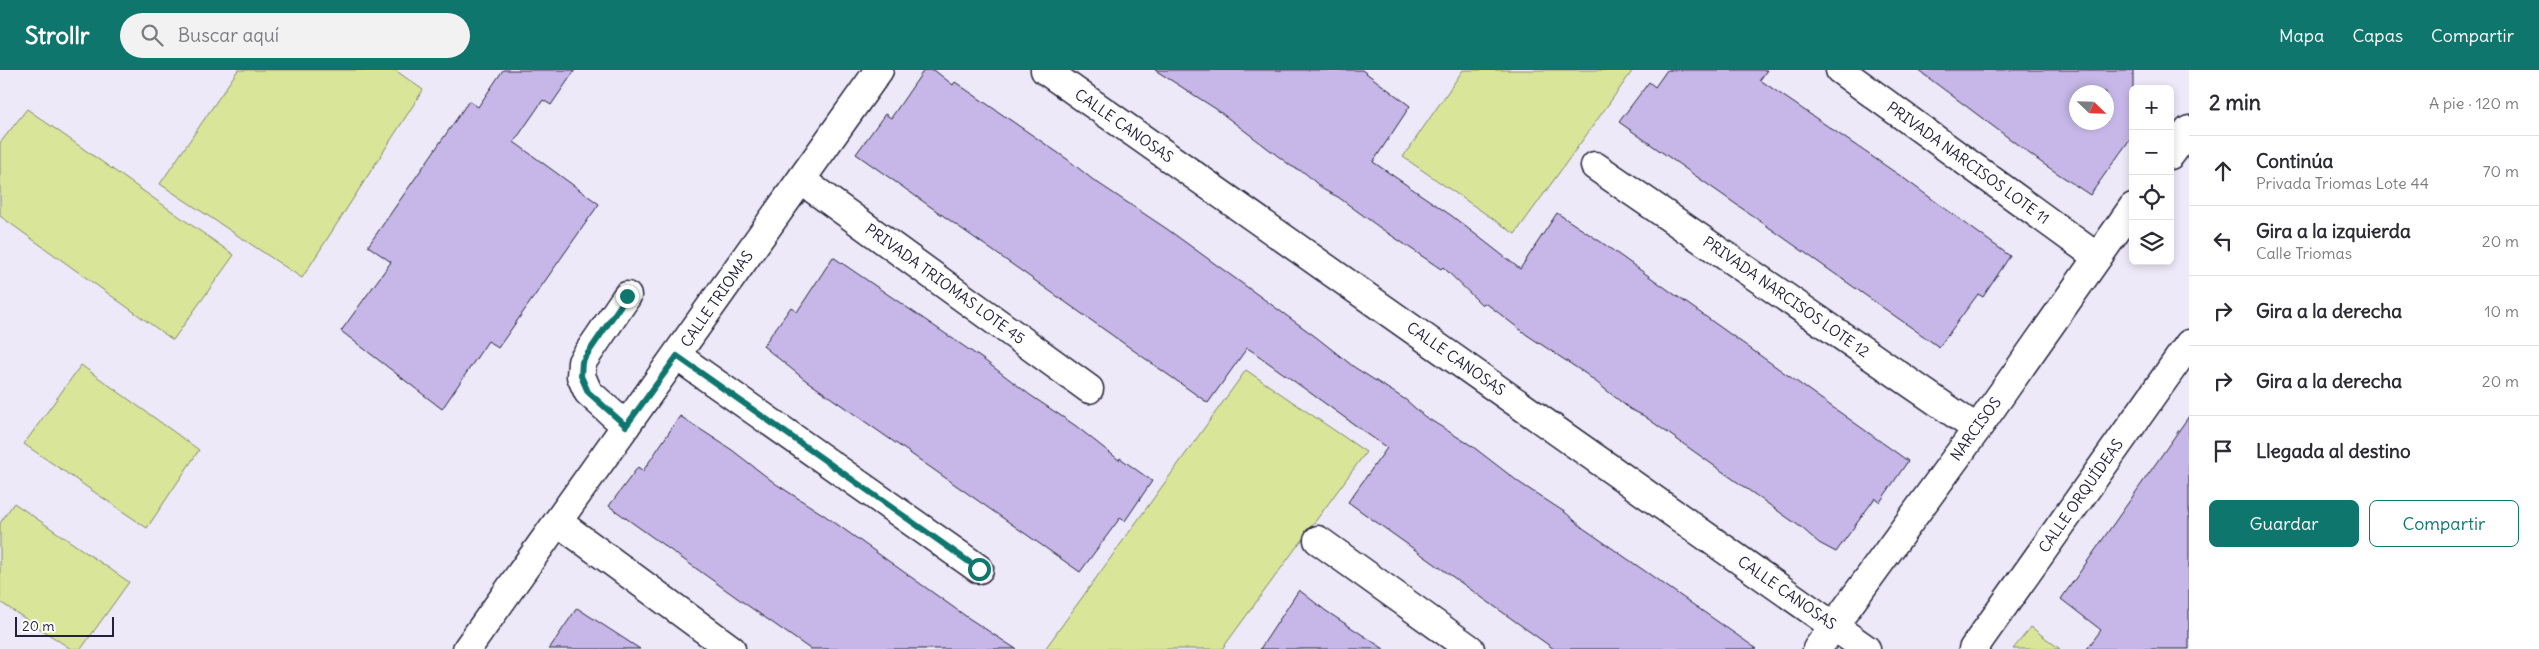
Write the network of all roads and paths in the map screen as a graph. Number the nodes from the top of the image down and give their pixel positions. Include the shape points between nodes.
1 (879, 70) edge
2 (1045, 70) edge
3 (1840, 70) edge
4 (2189, 130) edge
5 (2174, 150) edge
6 (1596, 166) dead end
7 (801, 180) junction
8 (2129, 213) edge
9 (2097, 257) junction
10 (627, 296) dead end
11 (2189, 344) edge
12 (677, 356) junction
13 (1088, 389) dead end
14 (626, 426) junction
15 (1977, 429) junction
16 (558, 522) junction
17 (1318, 540) dead end
18 (979, 569) dead end
19 (1833, 626) junction
20 (467, 649) edge
21 (731, 649) edge
22 (1470, 649) edge
23 (1817, 649) edge
24 (1866, 649) edge
25 (1973, 649) edge

1 - 7 street, CALLE TRIOMAS
2 - 19 street, CALLE CANOSAS
3 - 9 street, PRIVADA NARCISOS LOTE 11
4 - 5 street
6 - 15 street, PRIVADA NARCISOS LOTE 12
7 - 12 street, CALLE TRIOMAS
7 - 13 street, PRIVADA TRIOMAS LOTE 45
8 - 9 street, NARCISOS
9 - 15 street, NARCISOS
10 - 14 street via 582,362 581,376 588,392
11 - 25 street, CALLE ORQUÍDEAS
12 - 14 street, CALLE TRIOMAS
12 - 18 street
14 - 16 street, CALLE TRIOMAS
15 - 19 street, NARCISOS
16 - 20 street, CALLE TRIOMAS
16 - 21 street
17 - 22 street
19 - 23 street, NARCISOS
19 - 24 street, CALLE CANOSAS

